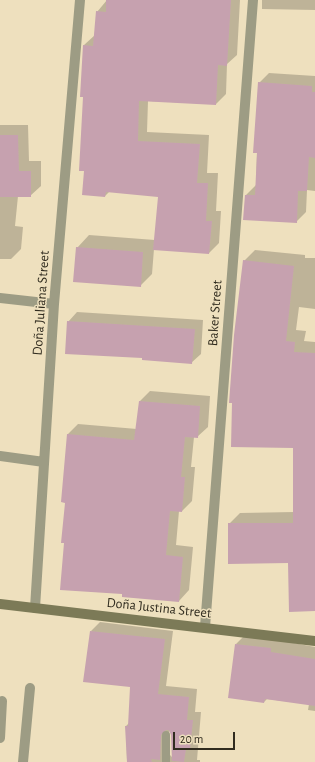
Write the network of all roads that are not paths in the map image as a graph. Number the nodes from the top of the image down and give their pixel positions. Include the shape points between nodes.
1 (80, 0) edge
2 (253, 0) edge
3 (0, 298) edge
4 (54, 304) junction
5 (0, 456) edge
6 (44, 462) junction
7 (0, 604) edge
8 (35, 608) junction
9 (205, 627) junction
10 (315, 641) edge
11 (30, 688) dead end
12 (2, 701) dead end
13 (166, 735) dead end
14 (0, 738) edge
15 (23, 762) edge
16 (166, 762) edge

1 - 4 street, Doña Juliana Street
2 - 9 street, Baker Street
3 - 4 street
4 - 6 street, Doña Juliana Street
5 - 6 street
6 - 8 street, Doña Juliana Street
7 - 8 street, Doña Justina Street
8 - 9 street, Doña Justina Street
9 - 10 street, Doña Justina Street
11 - 15 street
12 - 14 street
13 - 16 lane

